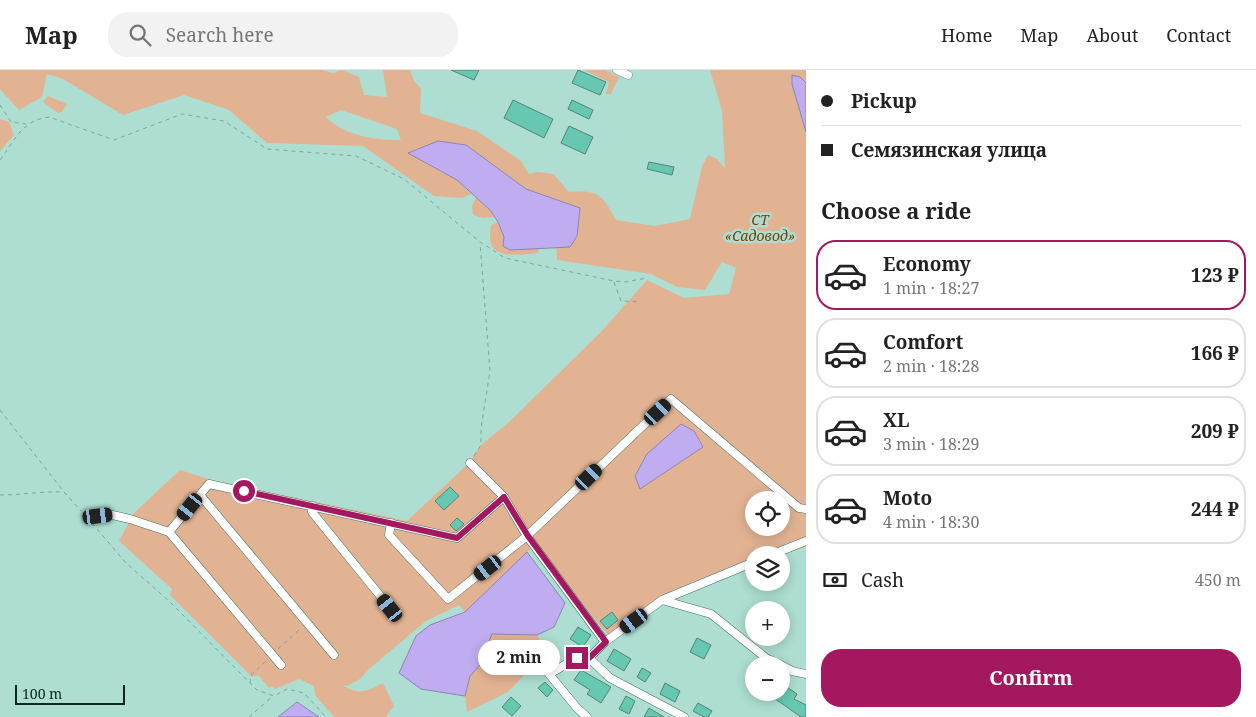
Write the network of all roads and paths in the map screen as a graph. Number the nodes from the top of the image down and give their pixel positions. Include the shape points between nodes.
1 (617, 70) edge
2 (628, 75) dead end
3 (0, 105) edge
4 (26, 124) junction
5 (0, 160) edge
6 (480, 242) junction
7 (647, 278) dead end
8 (614, 281) junction
9 (640, 302) dead end
10 (0, 410) edge
11 (470, 463) joint
12 (64, 492) junction
13 (0, 495) edge
14 (200, 495) junction
15 (504, 497) junction
16 (313, 506) junction
17 (806, 509) edge
18 (87, 517) junction
19 (391, 523) junction
20 (169, 532) junction
21 (528, 536) junction
22 (806, 541) edge
23 (790, 547) edge
24 (745, 566) edge
25 (662, 600) junction
26 (390, 608) dead end
27 (606, 642) junction
28 (334, 655) dead end
29 (764, 656) edge
30 (589, 658) junction
31 (281, 665) dead end
32 (790, 670) edge
33 (806, 674) edge
34 (274, 696) junction
35 (249, 717) edge
36 (326, 717) edge
37 (587, 717) edge
38 (684, 717) edge

1 - 2 street
3 - 4 path via 12,122
4 - 5 path
4 - 6 path via 37,118 49,117 114,140 182,114 224,120 267,149 356,156 404,179
6 - 8 path via 505,258
6 - 11 path via 490,371 481,445
7 - 8 path
8 - 9 path via 622,301
10 - 12 path
11 - 15 street
12 - 13 path
12 - 18 path
14 - 16 street via 209,484
14 - 20 street
14 - 28 street
15 - 19 street via 457,538
15 - 21 street
16 - 19 street
16 - 26 street via 312,512
17 - 21 street via 798,508 671,400
18 - 20 street via 108,514
18 - 34 path via 125,562 169,601 256,690
19 - 21 street via 389,535 448,599
20 - 31 street
21 - 27 street
22 - 23 street
24 - 25 street
25 - 27 street
25 - 29 street via 711,614
27 - 30 street
30 - 37 street via 577,658 549,674
30 - 38 street via 610,678
32 - 33 street
34 - 35 path
34 - 36 path via 288,689 304,694

